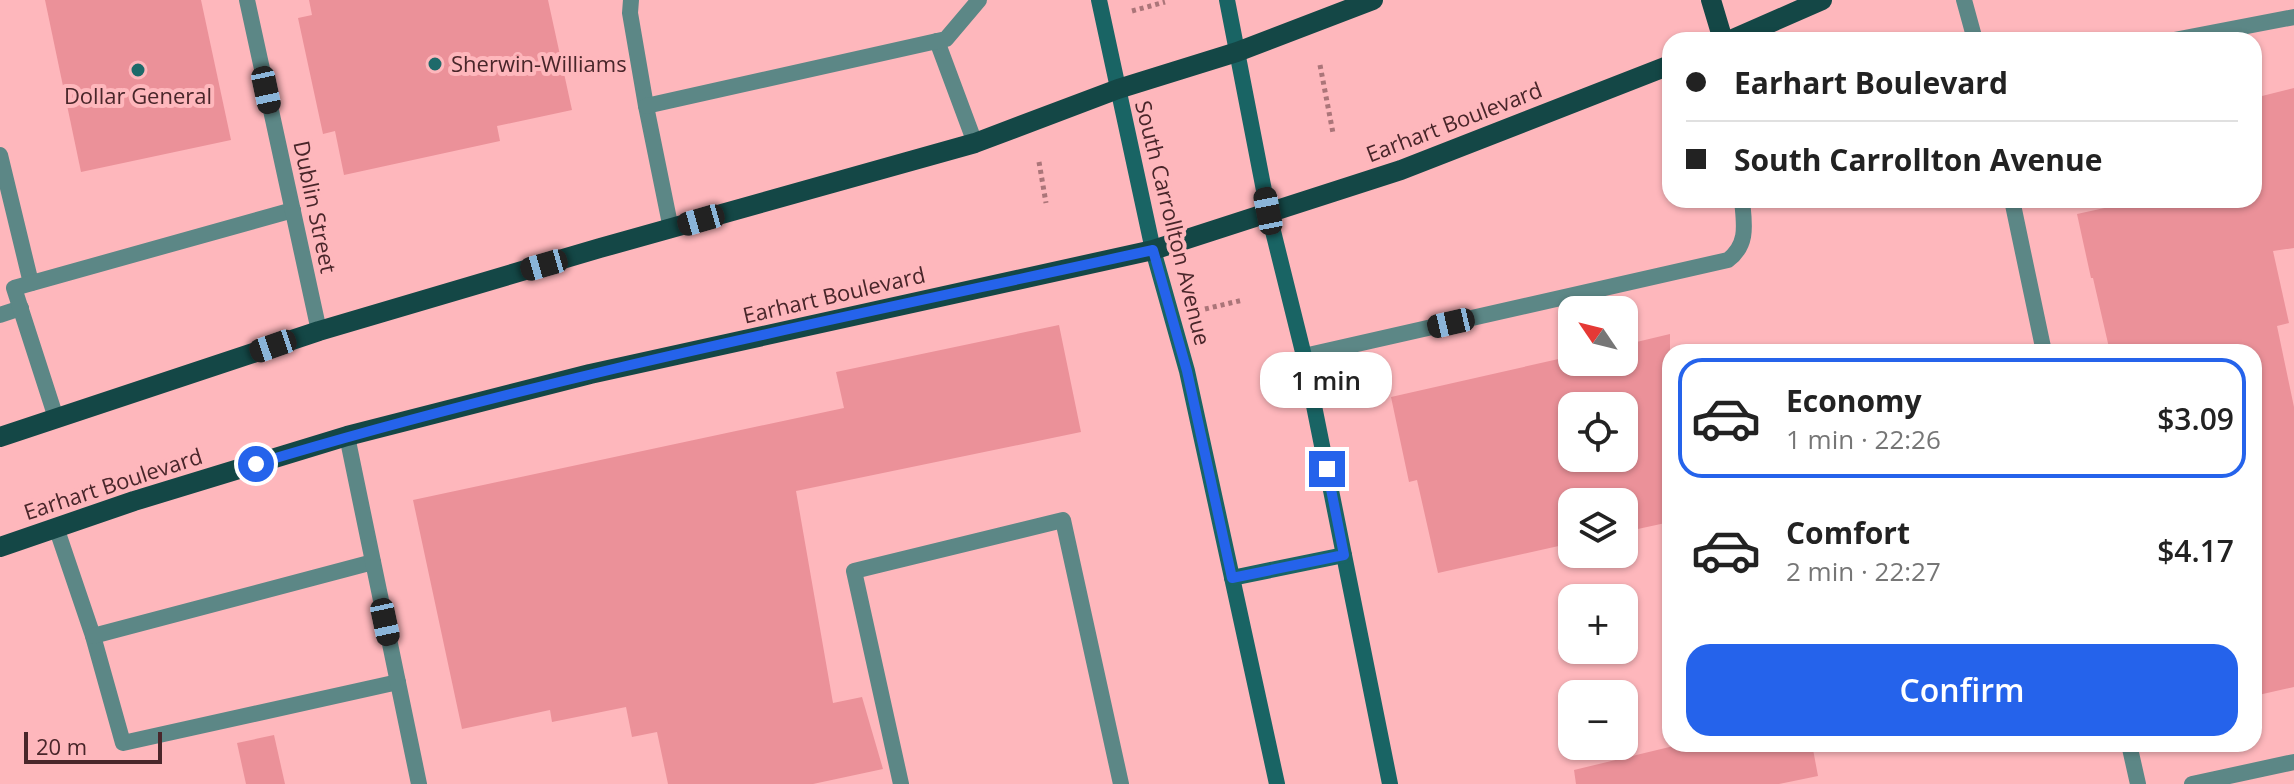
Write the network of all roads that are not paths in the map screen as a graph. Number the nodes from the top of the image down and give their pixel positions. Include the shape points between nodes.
1 (247, 0) edge
2 (631, 0) edge
3 (979, 0) edge
4 (1099, 0) edge
5 (1227, 0) edge
6 (1373, 0) edge
7 (1711, 0) edge
8 (1822, 0) edge
9 (1964, 0) edge
10 (2294, 17) edge
11 (1721, 32) edge
12 (1749, 32) edge
13 (1973, 32) edge
14 (2216, 32) edge
15 (937, 41) junction
16 (1237, 52) junction
17 (1662, 68) edge
18 (1118, 89) junction
19 (646, 106) junction
20 (975, 143) junction
21 (0, 155) edge
22 (1742, 208) edge
23 (2014, 208) edge
24 (293, 210) junction
25 (1268, 211) junction
26 (671, 229) junction
27 (1153, 250) junction
28 (31, 283) junction
29 (21, 308) junction
30 (0, 315) edge
31 (319, 331) junction
32 (2042, 344) edge
33 (1304, 356) junction
34 (56, 418) junction
35 (347, 436) junction
36 (0, 437) edge
37 (56, 527) junction
38 (0, 547) edge
39 (1344, 555) junction
40 (373, 562) junction
41 (1232, 578) junction
42 (93, 636) junction
43 (398, 682) junction
44 (2131, 752) edge
45 (2294, 762) edge
46 (419, 784) edge
47 (901, 784) edge
48 (1121, 784) edge
49 (1277, 784) edge
50 (1390, 784) edge
51 (2138, 784) edge
52 (2192, 784) edge

1 - 24 street, Dublin Street
2 - 19 street
3 - 15 street via 946,39
4 - 18 main road, South Carrollton Avenue
5 - 16 main road
6 - 16 main road
7 - 11 main road
8 - 12 main road
9 - 13 street
10 - 14 street
15 - 19 street
15 - 20 street
16 - 18 main road
16 - 25 main road
17 - 25 main road, Earhart Boulevard via 1401,170
18 - 20 main road
18 - 27 main road, South Carrollton Avenue
19 - 26 street
20 - 26 main road
21 - 28 street
22 - 33 street via 1744,240 1728,260
23 - 32 street
24 - 28 street
24 - 31 street, Dublin Street
25 - 27 main road, Earhart Boulevard
25 - 33 main road
26 - 31 main road
27 - 35 main road, Earhart Boulevard via 606,370
27 - 41 main road, South Carrollton Avenue via 1187,371
28 - 29 street via 14,288
29 - 30 street
29 - 34 street
31 - 34 main road
33 - 39 main road
34 - 36 main road
35 - 37 main road, Earhart Boulevard
35 - 40 street
37 - 38 main road, Earhart Boulevard
37 - 42 street
39 - 41 main road
39 - 50 main road
40 - 42 street
40 - 43 street
41 - 49 main road, South Carrollton Avenue
42 - 43 street via 123,743
43 - 46 street
44 - 51 street
45 - 52 street
47 - 48 street via 854,571 1063,520

